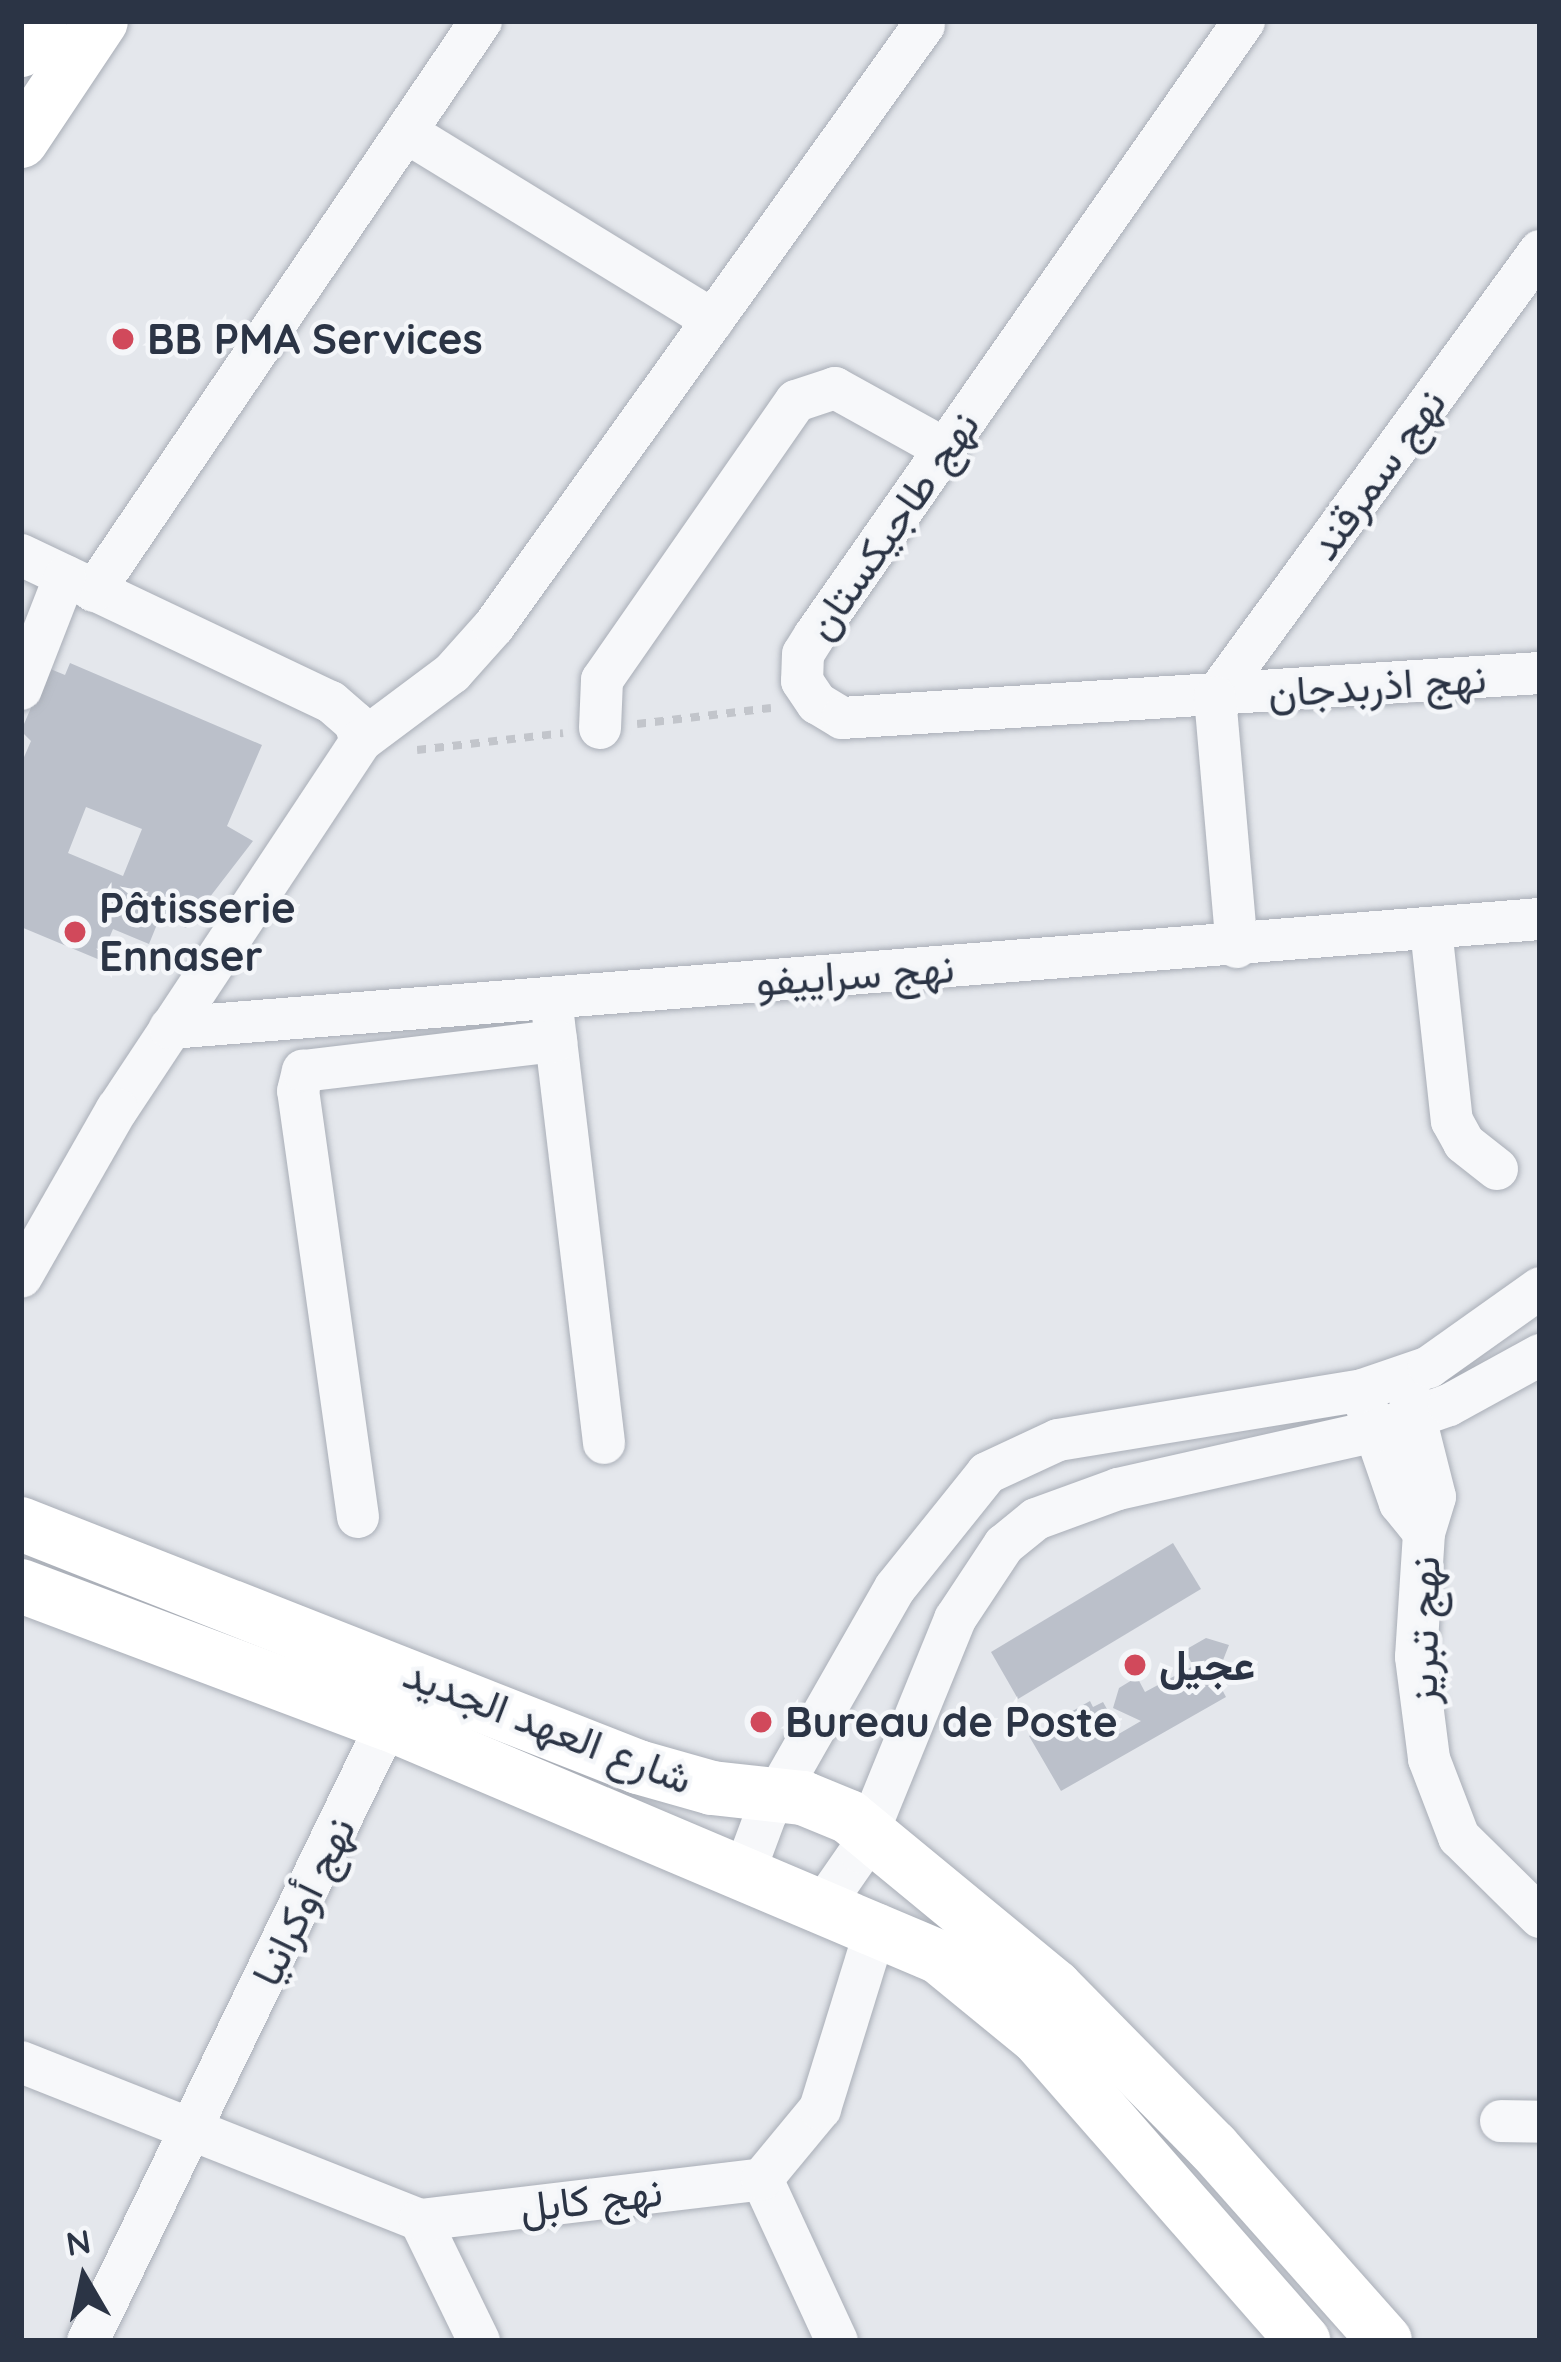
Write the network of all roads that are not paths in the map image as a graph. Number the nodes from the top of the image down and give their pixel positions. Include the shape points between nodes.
1 (40, 21) edge
2 (101, 21) edge
3 (481, 21) edge
4 (1244, 21) edge
5 (922, 22) edge
6 (21, 50) edge
7 (406, 131) junction
8 (21, 141) edge
9 (1540, 251) edge
10 (713, 320) junction
11 (945, 449) junction
12 (21, 555) edge
13 (80, 584) junction
14 (1540, 674) edge
15 (21, 689) edge
16 (1215, 697) junction
17 (600, 728) dead end
18 (361, 741) junction
19 (1540, 919) edge
20 (1431, 929) junction
21 (1237, 947) junction
22 (551, 996) junction
23 (170, 1028) junction
24 (556, 1041) junction
25 (1497, 1169) dead end
26 (21, 1277) edge
27 (1540, 1288) edge
28 (1540, 1354) edge
29 (1404, 1376) junction
30 (1362, 1390) junction
31 (1418, 1417) junction
32 (1375, 1431) junction
33 (604, 1443) dead end
34 (358, 1517) dead end
35 (21, 1524) edge
36 (1424, 1533) junction
37 (21, 1586) edge
38 (410, 1673) junction
39 (389, 1724) junction
40 (778, 1795) junction
41 (870, 1831) junction
42 (744, 1873) junction
43 (824, 1904) junction
44 (1540, 1917) edge
45 (877, 1925) junction
46 (21, 2062) edge
47 (194, 2127) junction
48 (762, 2179) junction
49 (420, 2220) junction
50 (88, 2341) edge
51 (479, 2341) edge
52 (837, 2341) edge
53 (1304, 2341) edge
54 (1385, 2341) edge

1 - 6 main road
2 - 8 main road
3 - 7 street
4 - 11 street, نهج طاجيكستان
5 - 10 street
7 - 10 street
7 - 13 street
9 - 16 street, نهج سمرقند
10 - 18 street via 494,626 452,673
11 - 16 street, نهج طاجيكستان via 803,654 802,680 817,703 842,718
11 - 17 street via 835,388 796,401 602,680
12 - 13 street
13 - 15 street
13 - 18 street via 332,702
14 - 16 street, نهج اذربدجان
16 - 21 street
18 - 23 street
19 - 20 street, نهج سراييفو
20 - 21 street, نهج سراييفو
20 - 25 street via 1452,1121 1464,1143
21 - 22 street, نهج سراييفو
22 - 23 street, نهج سراييفو
22 - 24 street
23 - 26 street
24 - 33 street
24 - 34 street via 303,1071 298,1091
27 - 29 street via 1481,1335
28 - 31 street
29 - 30 street
29 - 31 street
30 - 32 street, نهج تبريز
30 - 40 street via 1058,1441 987,1473 895,1588
31 - 32 street
31 - 36 street via 1435,1497
32 - 36 street, نهج تبريز via 1400,1503
32 - 41 street via 1118,1489 1036,1519 1004,1545 955,1619
35 - 38 main road, شارع العهد الجديد
36 - 44 street, نهج تبريز via 1416,1657 1429,1759 1459,1837
37 - 39 main road, شارع العهد الجديد
38 - 39 street, نهج أوكرانيا
38 - 40 main road, شارع العهد الجديد via 638,1767
39 - 42 main road, شارع العهد الجديد
39 - 47 street, نهج أوكرانيا
40 - 41 main road, شارع العهد الجديد via 826,1806
40 - 42 street
41 - 43 street
41 - 54 main road, شارع العهد الجديد via 1055,1988 1214,2147
42 - 43 main road, شارع العهد الجديد
43 - 45 main road, شارع العهد الجديد
45 - 48 street via 820,2109
45 - 53 main road, شارع العهد الجديد via 968,1976 1038,2038
46 - 47 street
47 - 49 street
47 - 50 street, نهج أوكرانيا
48 - 49 street, نهج كابل
48 - 52 street
49 - 51 street

